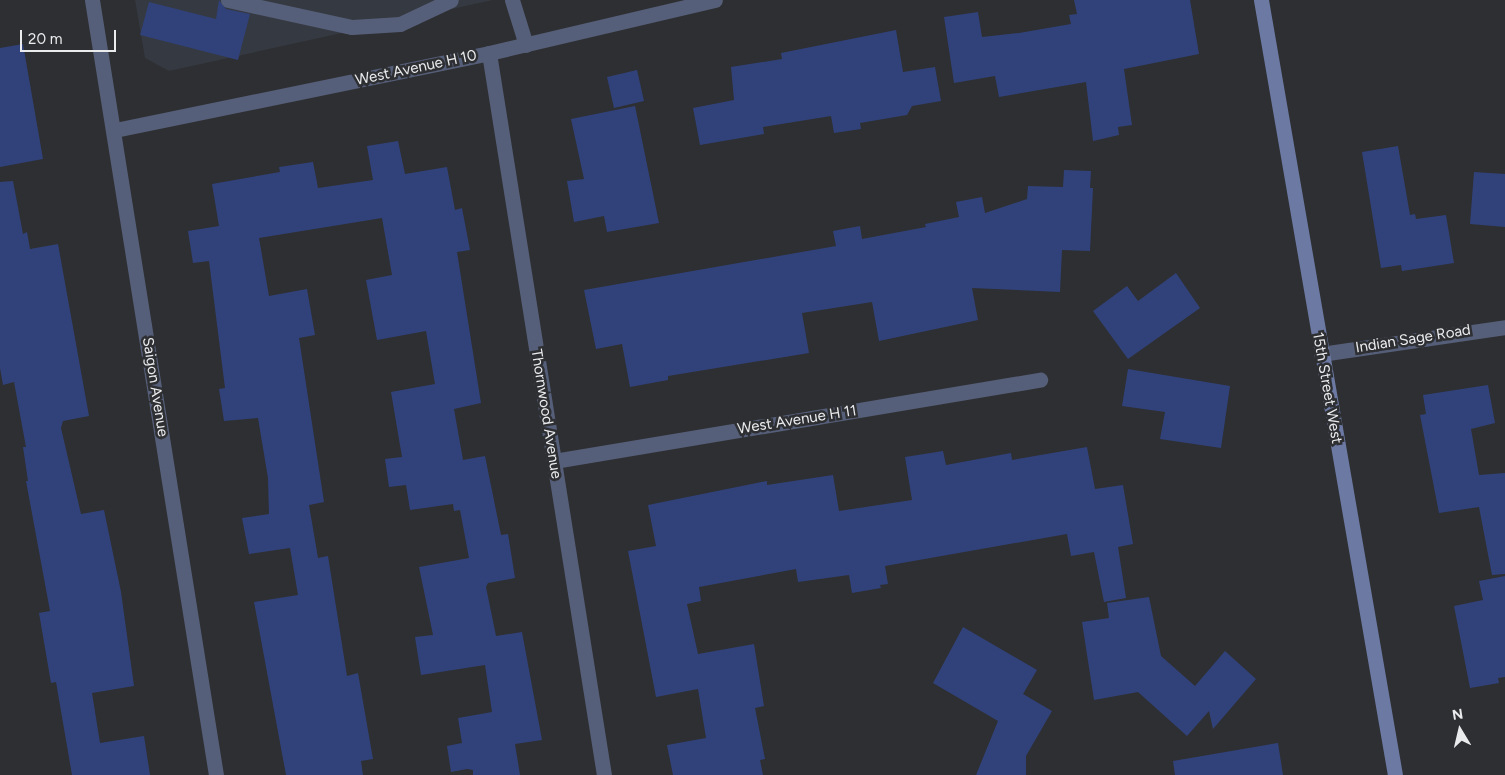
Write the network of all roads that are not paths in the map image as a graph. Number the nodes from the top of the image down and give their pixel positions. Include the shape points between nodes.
1 (92, 0) edge
2 (228, 0) edge
3 (451, 0) edge
4 (512, 0) edge
5 (715, 0) edge
6 (1261, 0) edge
7 (526, 45) junction
8 (489, 54) junction
9 (115, 130) junction
10 (1505, 327) edge
11 (1320, 354) junction
12 (1040, 380) dead end
13 (554, 461) junction
14 (216, 775) edge
15 (604, 775) edge
16 (1395, 775) edge

1 - 9 street, Saigon Avenue
2 - 3 street via 352,27 400,24
4 - 7 street
5 - 7 street, West Avenue H 10
6 - 11 street, 15th Street West
7 - 8 street, West Avenue H 10
8 - 9 street, West Avenue H 10
8 - 13 street, Thornwood Avenue
9 - 14 street, Saigon Avenue
10 - 11 street, Indian Sage Road
11 - 16 street, 15th Street West
12 - 13 street, West Avenue H 11
13 - 15 street, Thornwood Avenue

